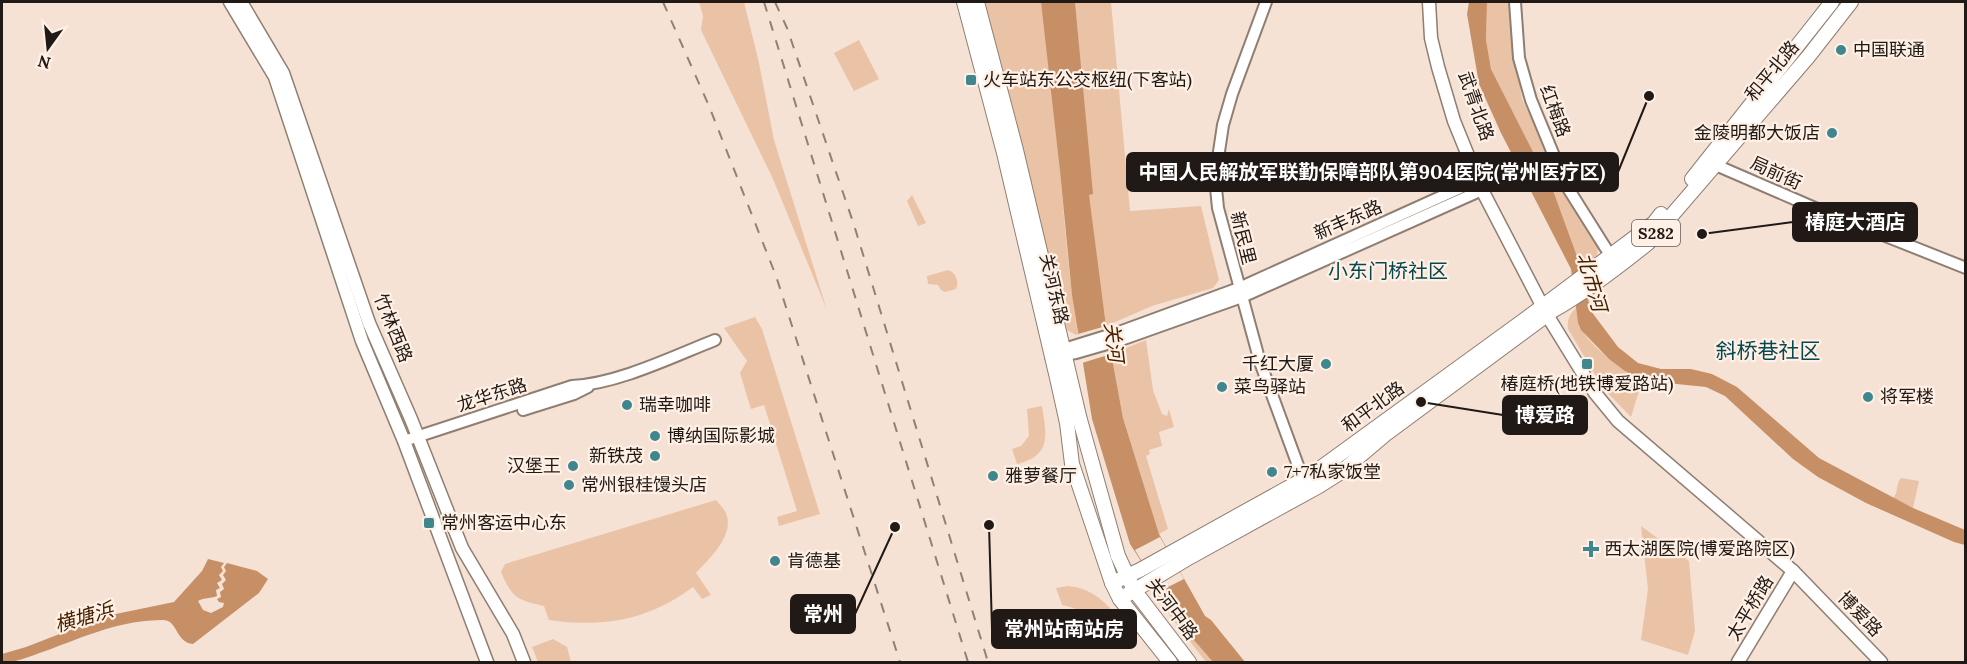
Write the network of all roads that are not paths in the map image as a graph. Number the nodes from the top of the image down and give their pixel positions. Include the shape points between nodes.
1 (230, 2) edge
2 (241, 2) edge
3 (964, 2) edge
4 (977, 2) edge
5 (1266, 2) edge
6 (1429, 2) edge
7 (1436, 2) edge
8 (1515, 2) edge
9 (1832, 2) edge
10 (1851, 2) edge
11 (1712, 165) junction
12 (1482, 184) junction
13 (1610, 255) junction
14 (1965, 268) edge
15 (1587, 280) junction
16 (1240, 292) junction
17 (1548, 309) junction
18 (715, 340) dead end
19 (1070, 351) junction
20 (1051, 357) junction
21 (419, 439) junction
22 (405, 444) junction
23 (1303, 479) junction
24 (1188, 550) junction
25 (1795, 574) junction
26 (1144, 576) junction
27 (1127, 577) junction
28 (1112, 583) junction
29 (1134, 590) junction
30 (1120, 599) junction
31 (487, 663) edge
32 (524, 663) edge
33 (1170, 663) edge
34 (1189, 663) edge
35 (1738, 663) edge
36 (1746, 663) edge
37 (1881, 663) edge

1 - 22 main road, 竹林西路 via 275,77 362,342
2 - 21 main road, 竹林西路 via 283,73 369,323
3 - 20 main road, 关河东路
4 - 19 main road, 关河东路
5 - 16 street, 新民里 via 1232,94 1215,177 1218,208
6 - 12 main road, 武青北路 via 1438,67 1454,121
7 - 12 main road, 武青北路 via 1438,36 1459,122
8 - 13 street, 红梅路 via 1519,58 1531,100 1566,185
9 - 11 main road, 和平北路
10 - 11 main road, 和平北路
11 - 13 main road, 和平北路 via 1654,223
11 - 14 street, 局前街
11 - 15 main road, 和平北路 / S282 via 1648,243
12 - 16 street, 新丰东路
12 - 17 main road, 武青北路
13 - 15 main road, 和平北路
15 - 17 main road, 和平北路 via 1572,285
15 - 17 main road, 和平北路 via 1573,299
16 - 19 street, 新丰东路
16 - 23 street, 新民里 via 1260,362
17 - 23 main road, 和平北路
17 - 24 main road, 和平北路 via 1341,472
17 - 25 main road, 博爱路 via 1595,393 1618,421
18 - 21 street, 龙华东路 via 574,394
19 - 20 street
19 - 27 main road, 关河东路 via 1080,420
20 - 28 main road, 关河东路 via 1072,464
21 - 22 street, 龙华东路
21 - 32 main road, 竹林西路 via 467,560 513,634
22 - 31 main road, 竹林西路
23 - 24 main road, 和平北路
24 - 26 main road
25 - 35 main road, 太平桥路
25 - 36 main road
25 - 37 main road, 博爱路
26 - 27 main road
26 - 29 main road
27 - 28 main road
27 - 29 main road, 关河中路
28 - 30 main road, 关河中路
29 - 30 main road
29 - 34 main road, 关河中路
30 - 33 main road, 关河中路

